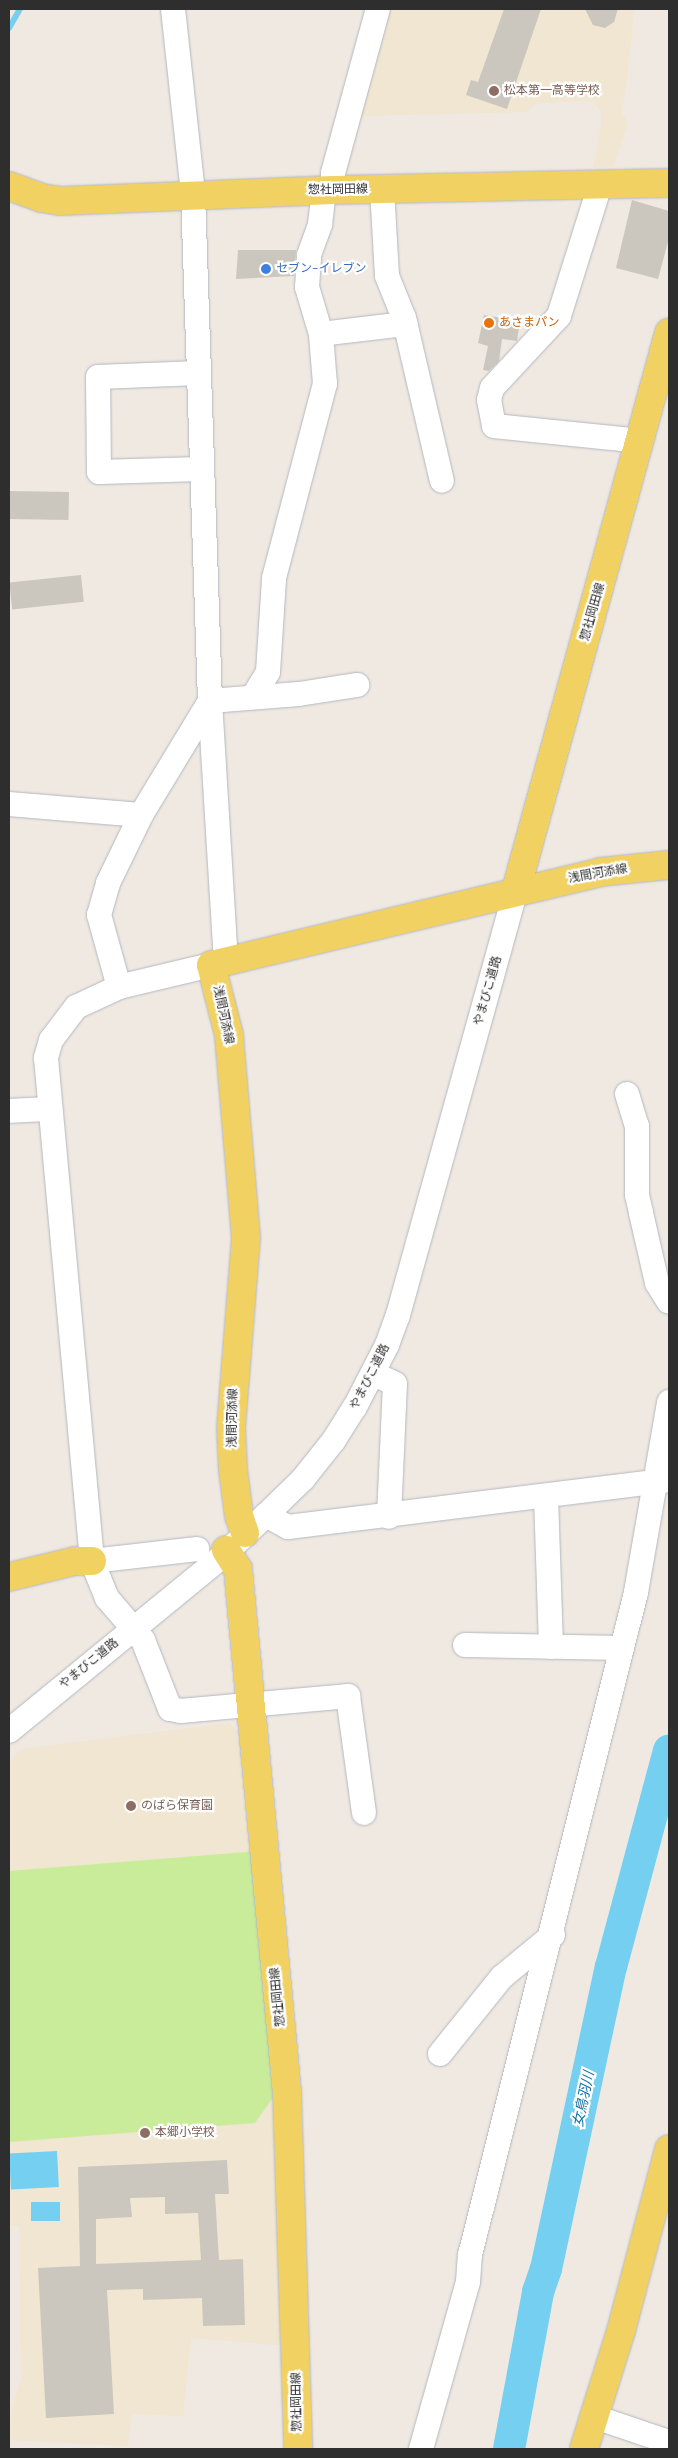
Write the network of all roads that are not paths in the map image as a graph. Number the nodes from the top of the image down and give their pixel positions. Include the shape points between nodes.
1 (173, 9) edge
2 (378, 9) edge
3 (669, 183) edge
4 (600, 185) junction
5 (9, 186) edge
6 (382, 189) junction
7 (328, 190) junction
8 (193, 194) junction
9 (405, 324) junction
10 (669, 333) edge
11 (321, 334) junction
12 (198, 373) junction
13 (641, 441) junction
14 (201, 469) junction
15 (442, 481) dead end
16 (357, 685) dead end
17 (253, 697) junction
18 (210, 701) junction
19 (9, 804) edge
20 (141, 815) junction
21 (669, 865) edge
22 (516, 890) junction
23 (218, 963) junction
24 (119, 987) junction
25 (627, 1094) dead end
26 (49, 1109) junction
27 (9, 1111) edge
28 (669, 1302) edge
29 (374, 1374) junction
30 (669, 1402) edge
31 (664, 1480) edge
32 (546, 1496) junction
33 (266, 1515) junction
34 (389, 1516) junction
35 (236, 1542) junction
36 (197, 1549) dead end
37 (92, 1561) junction
38 (9, 1577) edge
39 (133, 1629) junction
40 (465, 1645) dead end
41 (550, 1647) junction
42 (622, 1648) junction
43 (249, 1703) junction
44 (9, 1731) edge
45 (364, 1813) dead end
46 (553, 1935) junction
47 (440, 2054) dead end
48 (669, 2149) edge
49 (662, 2214) edge
50 (595, 2417) junction
51 (669, 2442) edge
52 (298, 2449) edge
53 (421, 2449) edge
54 (584, 2449) edge

1 - 8 street
2 - 7 street
3 - 4 main road, 惣社岡田線
4 - 6 main road, 惣社岡田線
4 - 13 street via 559,316 492,388 489,400 494,426
5 - 8 main road, 惣社岡田線 via 60,201
6 - 7 main road, 惣社岡田線
6 - 9 street via 387,276
7 - 8 main road, 惣社岡田線
7 - 11 street via 309,255 307,287
8 - 12 street
9 - 11 street
9 - 15 street
10 - 13 main road, 惣社岡田線
11 - 17 street via 325,384 274,578 268,672
12 - 14 street
12 - 14 street via 98,377 99,472
13 - 22 main road, 惣社岡田線
14 - 18 street
16 - 17 street
17 - 18 street
18 - 20 street
18 - 23 street
19 - 20 street
20 - 24 street via 108,883 99,915
21 - 22 main road, 浅間河添線 via 600,872
22 - 23 main road, 浅間河添線
22 - 29 street, やまびこ道路 via 398,1315
23 - 24 street
23 - 35 main road, 浅間河添線 via 229,1035 246,1238 231,1428 239,1516
24 - 26 street via 76,1007 50,1040 46,1058
25 - 28 street via 637,1126 639,1204 657,1283
26 - 27 street
26 - 37 street
29 - 33 street, やまびこ道路 via 334,1440 303,1479
29 - 34 street via 395,1384
30 - 31 street
31 - 32 street
31 - 42 street
32 - 34 street
32 - 41 street
33 - 34 street via 288,1527
33 - 35 street, やまびこ道路
35 - 39 street, やまびこ道路
35 - 43 main road, 惣社岡田線
36 - 37 street
37 - 38 main road via 75,1561
37 - 39 street via 107,1598
39 - 43 street via 143,1640 170,1709 181,1711
39 - 44 street, やまびこ道路
40 - 41 street
41 - 42 street
42 - 46 street
43 - 45 street via 348,1696
43 - 52 main road, 惣社岡田線 via 287,2092
46 - 47 street via 502,1977
46 - 53 street via 470,2255 468,2282
48 - 49 main road
49 - 50 main road
50 - 51 street
50 - 54 main road

